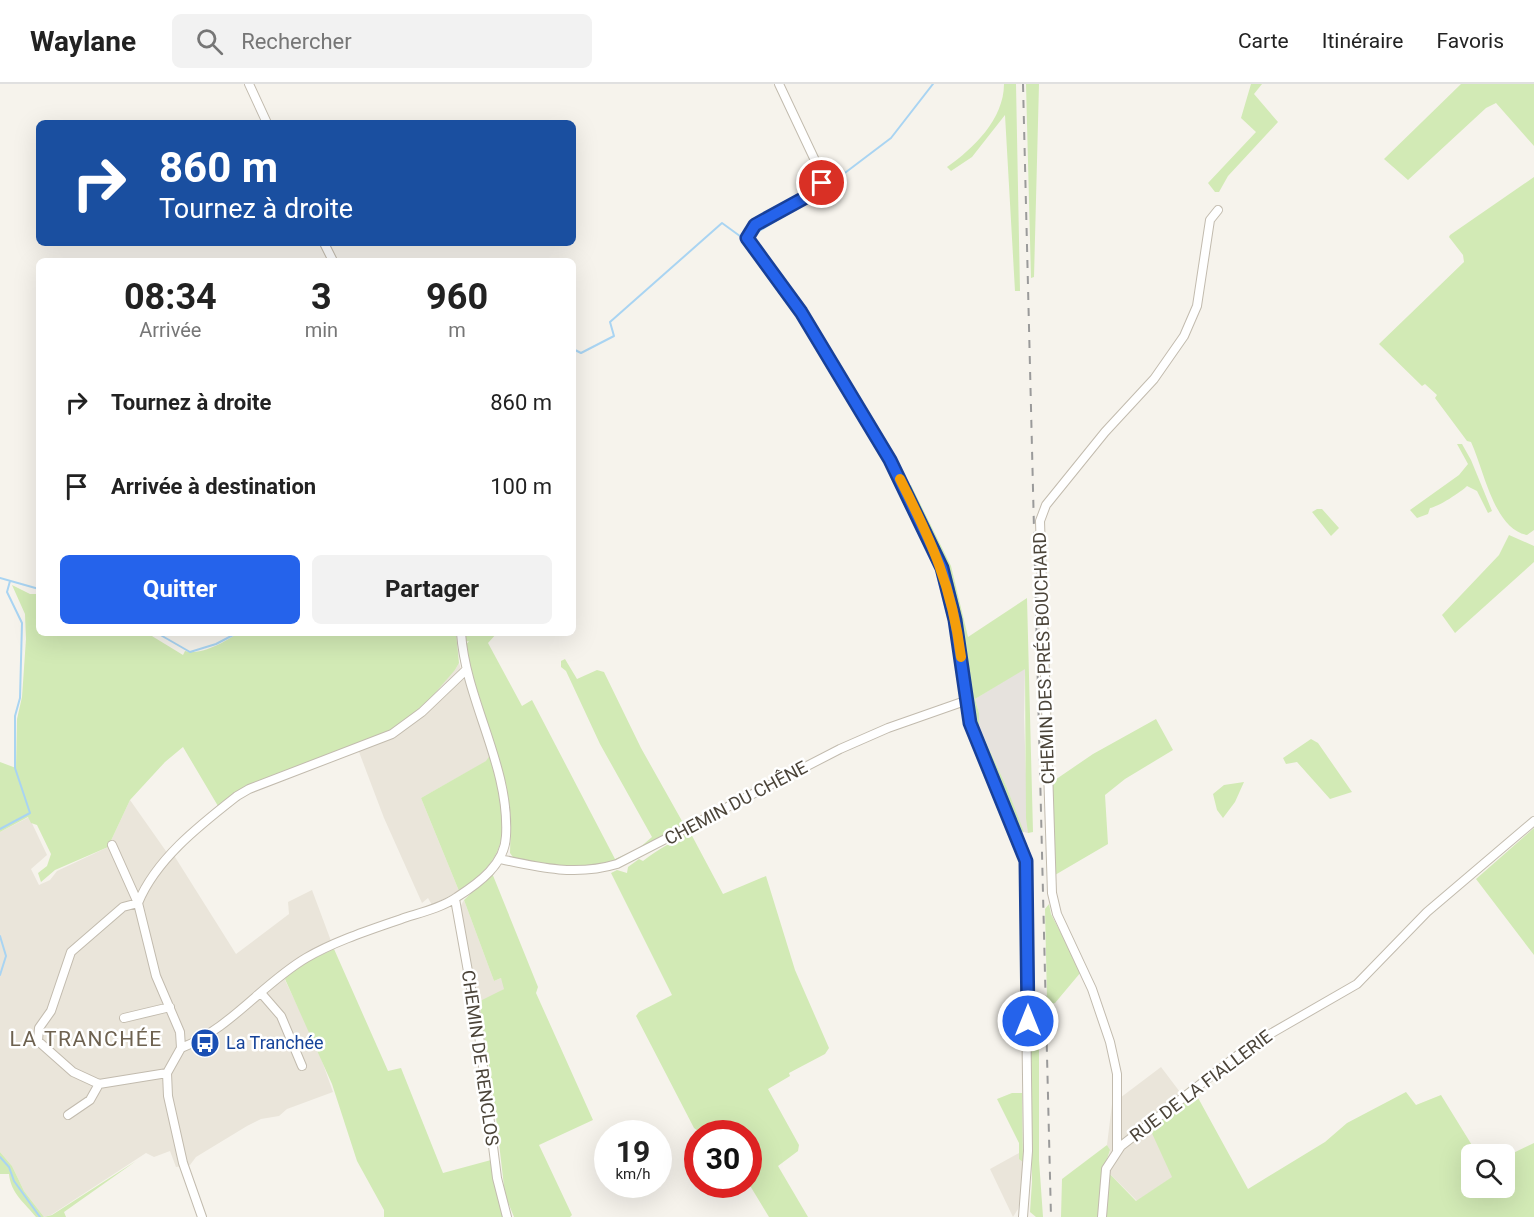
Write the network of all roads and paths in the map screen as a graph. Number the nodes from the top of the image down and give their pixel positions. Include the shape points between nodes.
1 (249, 84) edge
2 (779, 84) edge
3 (266, 120) edge
4 (1218, 210) dead end
5 (461, 636) edge
6 (466, 670) junction
7 (965, 701) junction
8 (1534, 821) edge
9 (112, 845) dead end
10 (500, 859) junction
11 (455, 899) junction
12 (138, 903) junction
13 (261, 993) junction
14 (170, 1007) junction
15 (124, 1018) dead end
16 (181, 1048) junction
17 (302, 1066) dead end
18 (167, 1073) junction
19 (99, 1084) junction
20 (68, 1115) dead end
21 (1116, 1150) junction
22 (202, 1217) edge
23 (507, 1217) edge
24 (1023, 1217) edge
25 (1102, 1217) edge

1 - 3 street
2 - 7 street via 822,183 817,191 759,223 748,238 813,331 890,460 920,520 951,597
4 - 21 street, CHEMIN DES PRÉS BOUCHARD via 1210,220 1197,306 1184,336 1154,379 1046,505 1040,521 1052,893 1112,1049 1117,1074
5 - 6 street
6 - 10 street via 503,796 506,836
6 - 12 street via 392,734 237,796 174,851
7 - 10 street, CHEMIN DU CHÊNE via 840,749 617,864 567,871
7 - 24 street via 977,744 1026,861 1028,1150
8 - 21 street, RUE DE LA FIALLERIE via 1428,912 1357,984 1251,1045
9 - 12 street
10 - 11 street
11 - 13 street via 330,946 289,969
11 - 23 street, CHEMIN DE RENCLOS via 478,1027 497,1178
12 - 14 street via 156,976
12 - 19 street via 123,907 71,952 55,1001 37,1032 41,1045 66,1066
13 - 16 street via 212,1031
13 - 17 street via 281,1016
14 - 15 street
14 - 16 street via 180,1032
16 - 18 street
18 - 19 street
18 - 22 street via 168,1096 183,1163
19 - 20 street via 90,1100
21 - 25 street, RUE DE LA FIALLERIE via 1105,1175

